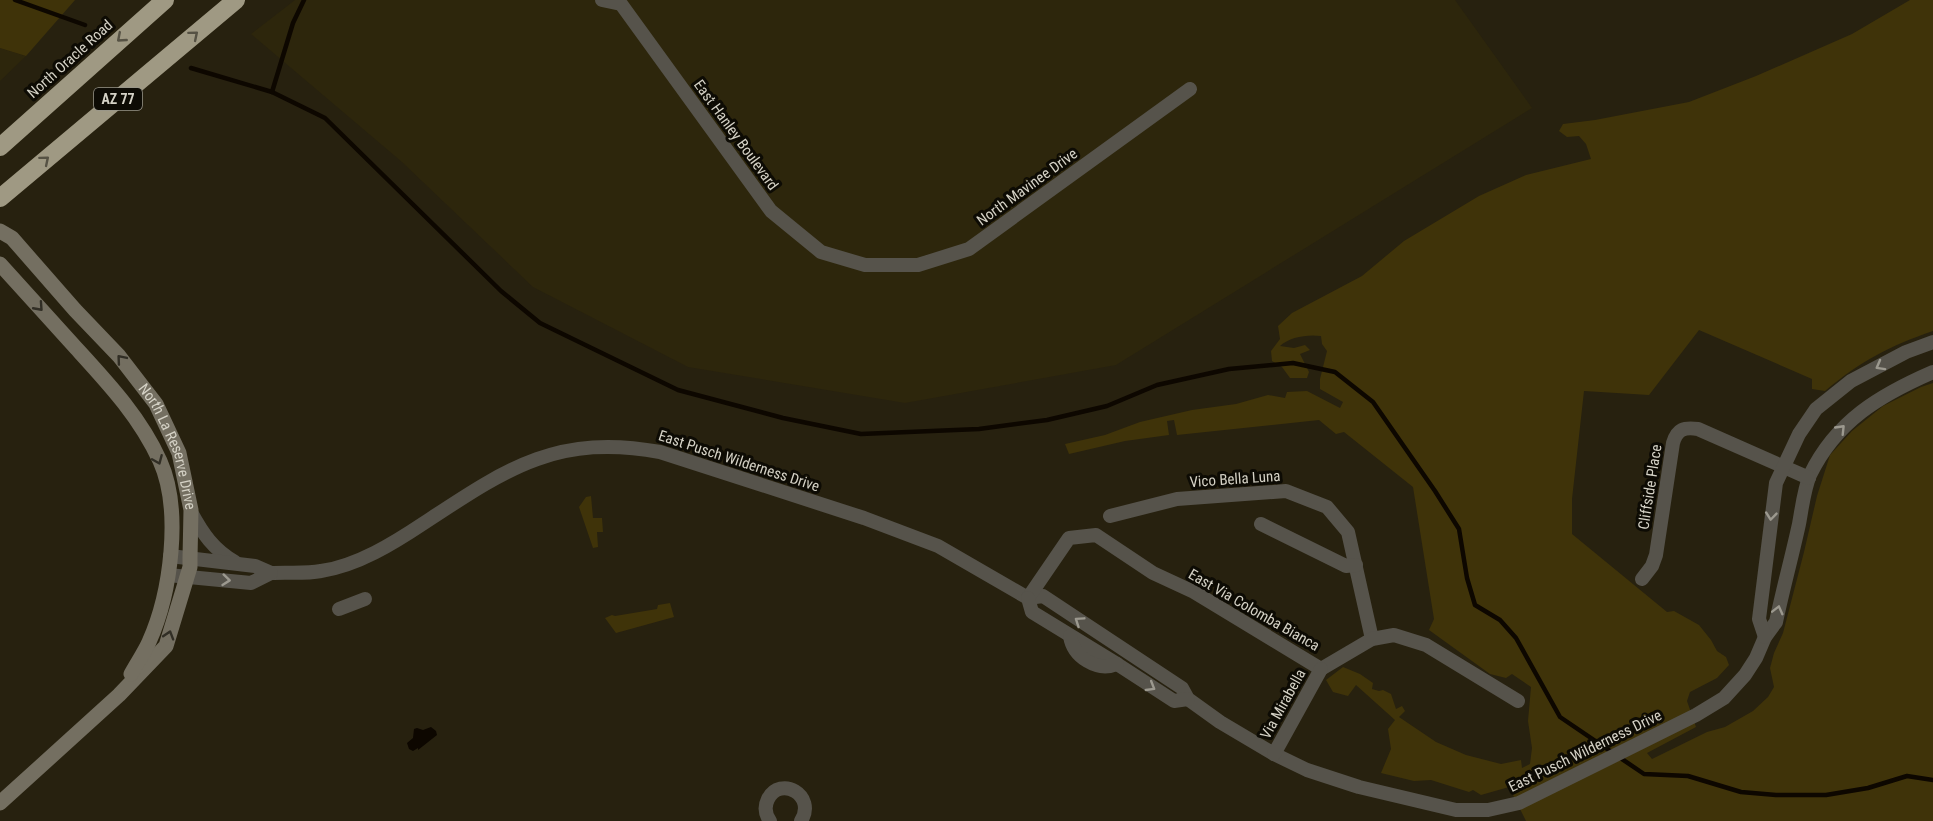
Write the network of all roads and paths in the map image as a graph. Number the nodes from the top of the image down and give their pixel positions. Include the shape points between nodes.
1 (165, 0) edge
2 (237, 0) edge
3 (602, 0) edge
4 (622, 1) edge
5 (1190, 89) dead end
6 (0, 147) edge
7 (0, 198) edge
8 (0, 231) edge
9 (0, 264) edge
10 (865, 265) joint
11 (1933, 342) edge
12 (1933, 372) edge
13 (1783, 466) junction
14 (1809, 477) junction
15 (191, 512) junction
16 (1110, 516) dead end
17 (1260, 524) dead end
18 (170, 556) junction
19 (190, 558) junction
20 (239, 564) junction
21 (1356, 565) junction
22 (271, 573) junction
23 (168, 575) junction
24 (187, 577) junction
25 (1642, 579) dead end
26 (1028, 598) junction
27 (365, 599) dead end
28 (339, 609) dead end
29 (1765, 637) junction
30 (1372, 639) junction
31 (1321, 669) junction
32 (119, 695) junction
33 (1188, 699) junction
34 (1518, 701) dead end
35 (1274, 754) junction
36 (0, 803) edge
37 (1457, 816) edge
38 (770, 821) edge
39 (802, 821) edge

1 -> 6 highway, North Oracle Road / AZ 77
7 -> 2 highway, AZ 77
3 - 4 street, East Hanley Boulevard
4 - 10 street, East Hanley Boulevard via 771,211 821,252
5 - 10 street, North Mavinee Drive via 969,249 918,265
15 -> 8 street, North La Reserve Drive via 179,453 156,404 119,356 12,238
9 -> 18 street, North La Reserve Drive via 137,418 160,462 172,508
11 -> 13 street via 1851,381 1816,409
14 -> 12 street, East Pusch Wilderness Drive via 1828,443 1855,415
13 - 14 street, Cliffside Place
13 - 25 street, Cliffside Place via 1698,429 1688,427 1677,432 1656,555
13 -> 29 street via 1776,483 1760,619
29 -> 14 street, East Pusch Wilderness Drive via 1776,622
15 - 19 street, North La Reserve Drive
15 - 20 street, East Pusch Wilderness Drive via 219,552
16 - 21 street, Vico Bella Luna via 1177,499 1286,490 1327,507 1348,532
17 - 21 street via 1346,566
18 - 19 street, East Pusch Wilderness Drive
18 - 23 street, North La Reserve Drive
19 - 20 street, East Pusch Wilderness Drive
19 - 24 street, North La Reserve Drive
20 - 22 street, East Pusch Wilderness Drive
21 - 30 street, Vico Bella Luna
24 -> 22 street, East Pusch Wilderness Drive via 250,582
22 - 26 street, East Pusch Wilderness Drive via 321,572 362,559 395,542 487,481 524,463 563,451 604,446 660,452 864,518 939,546
23 - 24 street, East Pusch Wilderness Drive
23 - 32 street, North La Reserve Drive via 149,642
32 -> 24 street, North La Reserve Drive via 166,646
26 - 31 street, East Via Colomba Bianca via 1069,538 1096,535 1153,573 1194,592
33 -> 26 street, East Pusch Wilderness Drive via 1182,687 1043,597
26 -> 33 street, East Pusch Wilderness Drive via 1032,612 1070,636 1174,701
27 - 28 street
29 - 37 street, East Pusch Wilderness Drive via 1745,675 1724,698 1696,715 1519,803
30 - 31 street, East Via Colomba Bianca
30 - 34 street, East Via Colomba Bianca via 1394,635 1426,645
31 - 35 street, Via Mirabella
32 - 36 street, North La Reserve Drive
33 - 35 street, East Pusch Wilderness Drive
35 - 37 street, East Pusch Wilderness Drive via 1307,770
38 - 39 street via 767,801 781,788 795,790 804,800

